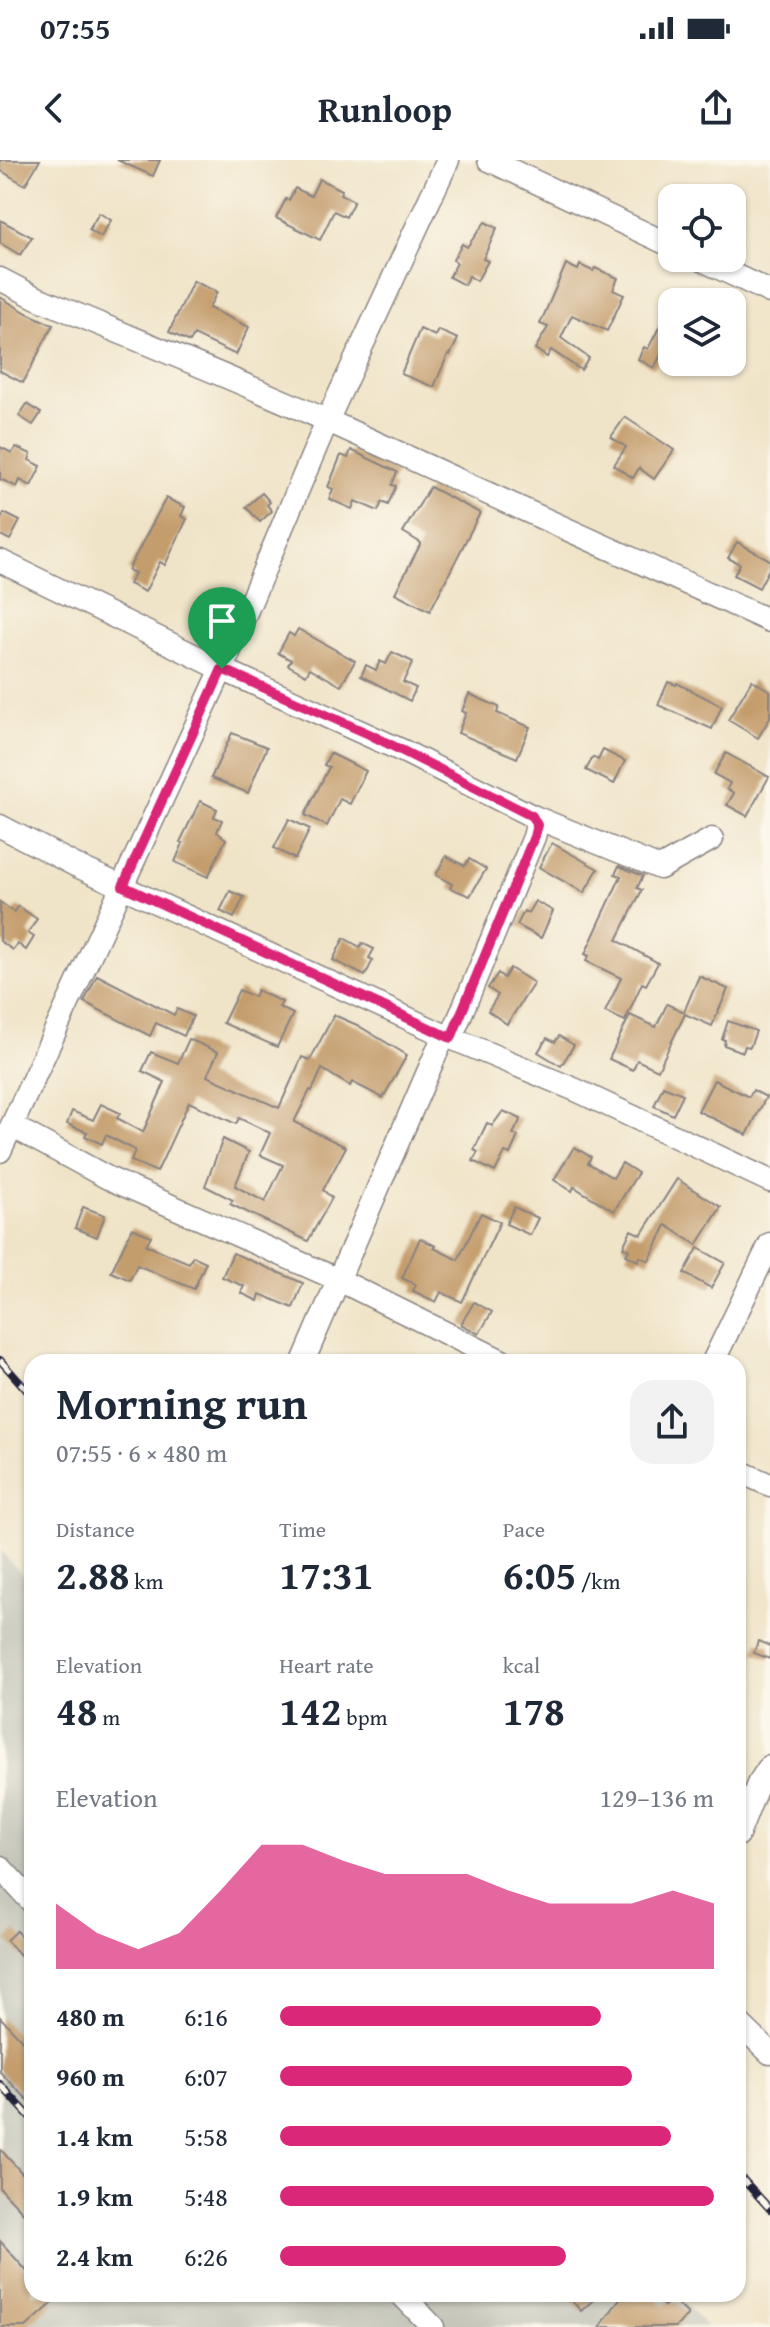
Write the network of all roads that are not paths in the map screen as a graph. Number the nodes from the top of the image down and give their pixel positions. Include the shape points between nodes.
1 (448, 160) edge
2 (489, 160) edge
3 (658, 239) edge
4 (728, 272) edge
5 (0, 279) edge
6 (770, 292) edge
7 (327, 421) junction
8 (0, 561) edge
9 (770, 621) edge
10 (222, 669) junction
11 (532, 816) junction
12 (0, 826) edge
13 (712, 839) dead end
14 (123, 886) junction
15 (448, 1036) junction
16 (12, 1126) junction
17 (0, 1151) edge
18 (770, 1181) edge
19 (770, 1244) edge
20 (339, 1280) junction
21 (307, 1354) edge
22 (488, 1354) edge
23 (717, 1354) edge
24 (746, 1474) edge
25 (770, 1485) edge
26 (770, 1766) edge
27 (746, 1815) edge
28 (0, 1867) edge
29 (24, 1893) edge
30 (746, 2030) edge
31 (770, 2053) edge
32 (409, 2302) edge
33 (433, 2327) edge

1 - 7 street
2 - 3 street
4 - 6 street
5 - 7 street
7 - 9 street
7 - 10 street
8 - 10 street
10 - 11 street via 369,734
10 - 14 street
11 - 13 street via 660,868
11 - 15 street via 537,825 534,837
12 - 14 street
14 - 15 street
14 - 16 street
15 - 18 street
15 - 20 street
16 - 17 street
16 - 20 street via 108,1178
19 - 23 street
20 - 21 street
20 - 22 street
24 - 25 street
26 - 27 street
28 - 29 street
30 - 31 street
32 - 33 street

